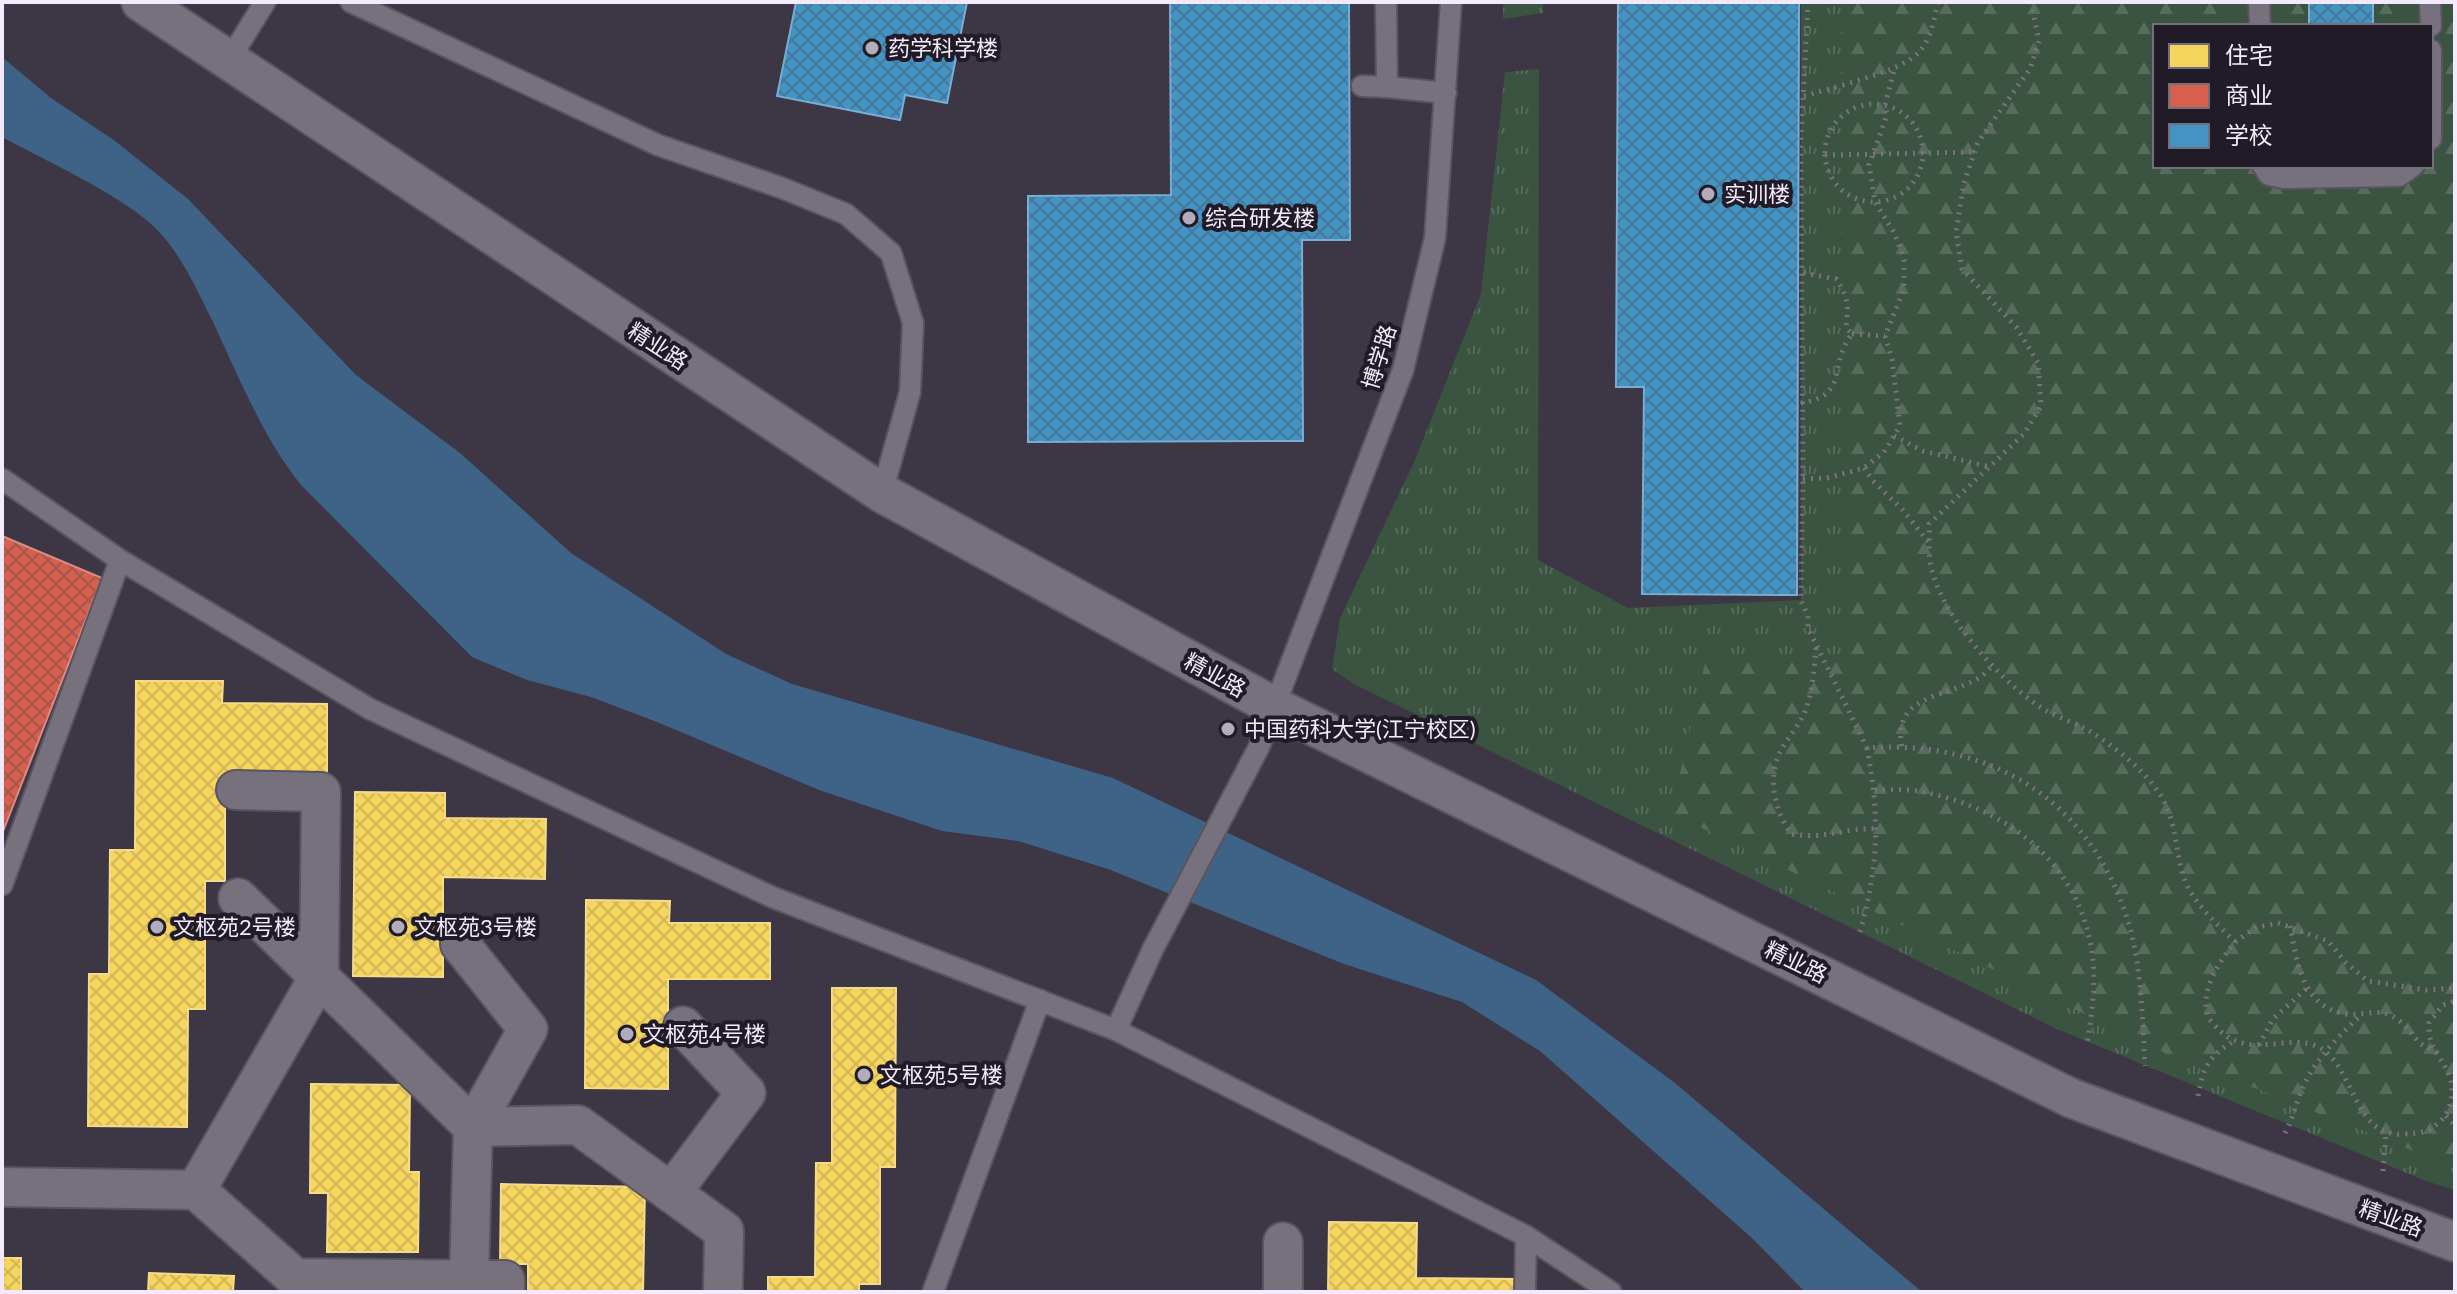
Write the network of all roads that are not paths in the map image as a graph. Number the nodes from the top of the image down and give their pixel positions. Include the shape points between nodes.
1 (141, 2) edge
2 (265, 2) edge
3 (351, 2) edge
4 (1386, 2) edge
5 (1451, 2) edge
6 (2259, 2) edge
7 (2430, 2) edge
8 (2260, 24) edge
9 (2431, 24) edge
10 (229, 60) junction
11 (1362, 86) dead end
12 (1387, 87) junction
13 (1446, 93) junction
14 (2264, 168) edge
15 (2410, 168) edge
16 (2, 479) edge
17 (882, 493) junction
18 (120, 560) junction
19 (1275, 707) junction
20 (236, 790) dead end
21 (2, 885) edge
22 (238, 898) dead end
23 (460, 944) dead end
24 (319, 977) junction
25 (1040, 1000) junction
26 (683, 1026) dead end
27 (1116, 1030) junction
28 (473, 1127) junction
29 (2, 1187) edge
30 (196, 1190) junction
31 (671, 1193) junction
32 (1526, 1236) junction
33 (1283, 1242) dead end
34 (2455, 1242) edge
35 (469, 1279) junction
36 (295, 1285) edge
37 (505, 1292) edge
38 (723, 1292) edge
39 (933, 1292) edge
40 (1283, 1292) edge
41 (1525, 1292) edge
42 (1611, 1292) edge

1 - 10 street, 精业路
2 - 10 lane
3 - 17 lane via 658,145 846,214 891,253 913,323 910,392
4 - 12 lane
5 - 13 lane, 博学路
6 - 8 lane
7 - 9 lane
10 - 17 street, 精业路
11 - 12 lane
12 - 13 lane
13 - 19 lane, 博学路 via 1435,238 1403,370
14 - 15 lane via 2283,178 2399,176
16 - 18 lane
17 - 19 street, 精业路
18 - 21 lane
18 - 25 lane via 370,709 772,897
19 - 27 lane, 博学路
19 - 34 street, 精业路 via 2071,1098
20 - 24 street via 321,792
22 - 24 street
23 - 28 street via 528,1029
24 - 28 street
24 - 30 street
25 - 27 lane
25 - 39 lane
26 - 31 street via 746,1093
27 - 32 lane
28 - 31 street via 578,1125
28 - 35 street
29 - 30 street
30 - 36 street
31 - 38 street via 724,1231
32 - 41 lane
32 - 42 lane
33 - 40 street
35 - 36 street
35 - 37 street via 505,1280

